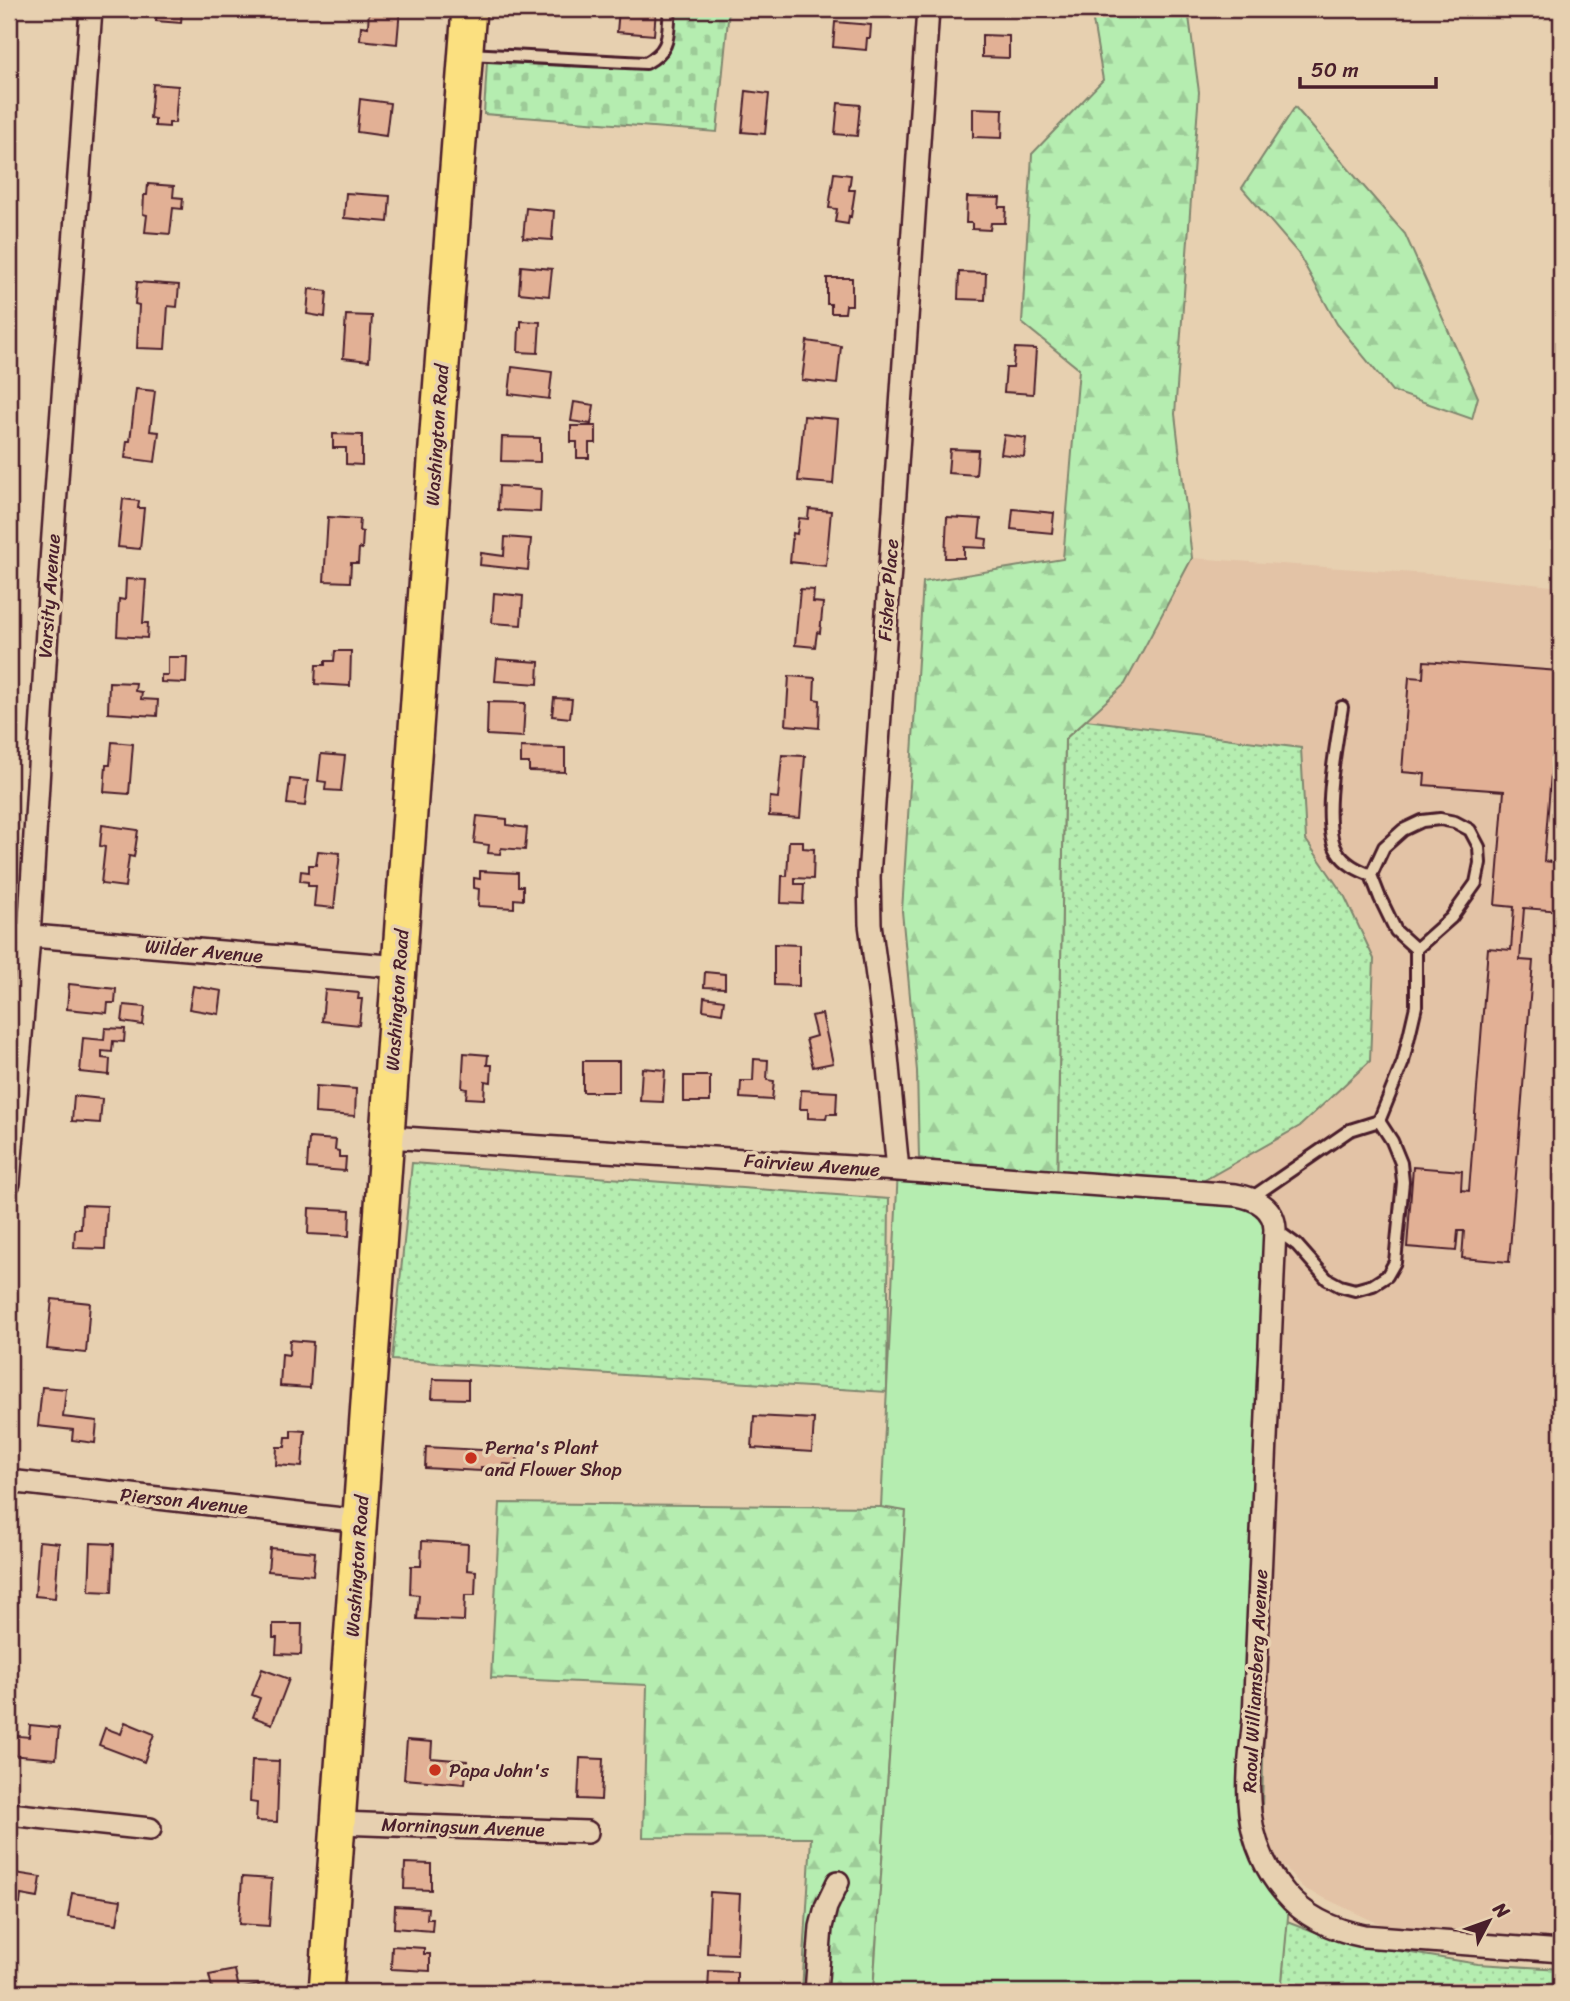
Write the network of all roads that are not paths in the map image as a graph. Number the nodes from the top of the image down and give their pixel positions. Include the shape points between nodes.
1 (91, 9) edge
2 (469, 9) edge
3 (670, 9) edge
4 (928, 9) edge
5 (466, 54) junction
6 (1342, 707) dead end
7 (1371, 875) junction
8 (19, 936) edge
9 (1416, 949) junction
10 (400, 967) junction
11 (1379, 1121) junction
12 (388, 1137) junction
13 (898, 1170) junction
14 (9, 1184) edge
15 (1243, 1196) junction
16 (1275, 1229) junction
17 (9, 1481) edge
18 (360, 1521) junction
19 (9, 1814) edge
20 (339, 1822) junction
21 (150, 1829) dead end
22 (587, 1832) dead end
23 (838, 1882) dead end
24 (1561, 1951) edge
25 (326, 1992) edge
26 (816, 1992) edge

1 - 8 street, Varsity Avenue
2 - 5 main road, Washington Road
3 - 5 lane via 667,45 660,56 646,63
4 - 13 street, Fisher Place via 869,877 870,924
5 - 10 main road, Washington Road
6 - 7 lane via 1328,815 1330,835 1338,852 1354,868
7 - 9 lane via 1396,931
7 - 9 lane via 1384,847 1422,821 1440,819 1470,830 1479,847 1476,883 1451,918
8 - 10 street, Wilder Avenue
8 - 14 street, Varsity Avenue
9 - 11 lane via 1416,1006 1403,1062
10 - 12 main road, Washington Road
11 - 15 lane via 1350,1130
11 - 16 lane via 1392,1141 1404,1182 1395,1262 1387,1276 1355,1290 1340,1286
12 - 13 street, Fairview Avenue
12 - 18 main road, Washington Road
13 - 15 street, Fairview Avenue
15 - 16 street via 1268,1209
16 - 24 street, Raoul Williamsberg Avenue via 1248,1789 1261,1858 1303,1911 1338,1929 1364,1936
17 - 18 street, Pierson Avenue
18 - 20 main road, Washington Road
19 - 21 street
20 - 22 street, Morningsun Avenue
20 - 25 main road, Washington Road
23 - 26 street via 821,1927

